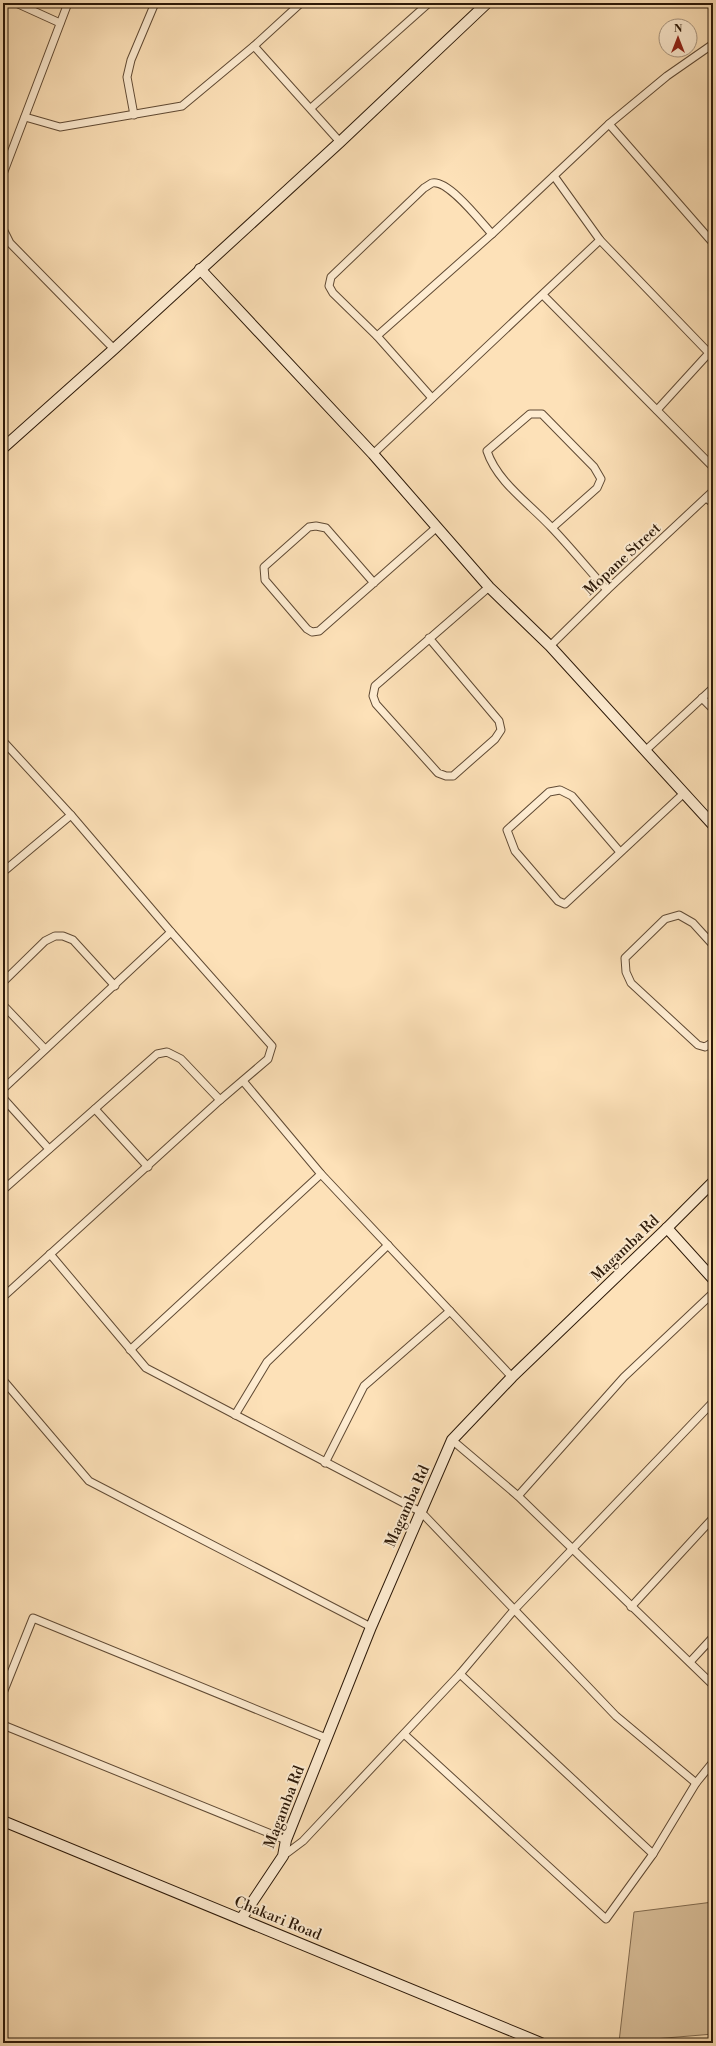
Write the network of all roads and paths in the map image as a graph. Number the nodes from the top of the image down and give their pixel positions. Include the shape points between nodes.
1 (16, 3) edge
2 (68, 3) edge
3 (155, 3) edge
4 (429, 3) edge
5 (487, 3) edge
6 (299, 4) edge
7 (60, 22) junction
8 (713, 44) edge
9 (254, 46) junction
10 (311, 108) junction
11 (134, 115) junction
12 (24, 117) junction
13 (610, 124) junction
14 (340, 142) junction
15 (3, 174) edge
16 (554, 176) junction
17 (3, 229) edge
18 (492, 234) junction
19 (600, 240) junction
20 (713, 243) edge
21 (200, 270) junction
22 (543, 295) junction
23 (377, 336) junction
24 (114, 349) junction
25 (711, 352) edge
26 (432, 398) junction
27 (657, 410) junction
28 (3, 448) edge
29 (373, 454) junction
30 (713, 467) edge
31 (713, 491) edge
32 (706, 498) junction
33 (713, 503) edge
34 (437, 527) junction
35 (552, 528) junction
36 (374, 583) junction
37 (489, 586) junction
38 (607, 590) junction
39 (429, 638) junction
40 (550, 646) junction
41 (713, 688) edge
42 (702, 698) junction
43 (713, 709) edge
44 (3, 741) edge
45 (646, 750) junction
46 (683, 794) junction
47 (71, 815) junction
48 (713, 825) edge
49 (620, 852) junction
50 (5, 867) edge
51 (171, 932) junction
52 (713, 945) edge
53 (3, 982) edge
54 (115, 986) junction
55 (3, 1005) edge
56 (713, 1042) edge
57 (45, 1048) junction
58 (243, 1081) junction
59 (3, 1089) edge
60 (3, 1098) edge
61 (220, 1100) junction
62 (95, 1109) junction
63 (49, 1149) junction
64 (148, 1167) junction
65 (321, 1174) junction
66 (713, 1182) edge
67 (3, 1190) edge
68 (667, 1228) junction
69 (388, 1245) junction
70 (50, 1254) junction
71 (713, 1278) edge
72 (713, 1293) edge
73 (3, 1297) edge
74 (450, 1311) junction
75 (130, 1350) junction
76 (512, 1377) junction
77 (3, 1380) edge
78 (713, 1402) edge
79 (235, 1415) junction
80 (452, 1440) junction
81 (325, 1463) junction
82 (518, 1496) junction
83 (421, 1512) junction
84 (713, 1518) edge
85 (572, 1549) junction
86 (631, 1607) junction
87 (514, 1610) junction
88 (371, 1627) junction
89 (713, 1637) edge
90 (690, 1662) junction
91 (460, 1674) junction
92 (713, 1686) edge
93 (3, 1693) edge
94 (3, 1725) edge
95 (404, 1734) junction
96 (326, 1738) junction
97 (713, 1762) edge
98 (696, 1783) junction
99 (3, 1821) edge
100 (286, 1840) junction
101 (652, 1854) junction
102 (283, 1856) junction
103 (241, 1919) junction
104 (541, 2043) edge

1 - 7 street
2 - 7 street
3 - 11 street via 131,60 127,77
4 - 10 street
5 - 14 street
6 - 9 street
7 - 12 street
8 - 13 street via 668,76
9 - 10 street
9 - 11 street via 182,106
10 - 14 street
11 - 12 street via 60,127
12 - 15 street
13 - 16 street
13 - 20 street
14 - 21 street
16 - 18 street
16 - 19 street
17 - 24 street via 10,243
18 - 23 street
18 - 23 street via 451,190 433,183 424,188 331,277 330,286 333,293
19 - 22 street
19 - 25 street
21 - 24 street
21 - 29 street
22 - 26 street
22 - 27 street
23 - 26 street
24 - 28 street
25 - 27 street
26 - 29 street
27 - 30 street
29 - 34 street
31 - 32 street, Mopane Street
32 - 33 street
32 - 38 street, Mopane Street
34 - 36 street
34 - 37 street
35 - 35 street via 500,475 487,451 530,414 542,414 594,467 601,478 597,488
35 - 38 street
36 - 36 street via 319,631 312,632 266,580 264,567 310,527 316,526 326,528
37 - 39 street
37 - 40 street
38 - 40 street, Mopane Street
39 - 39 street via 375,686 373,696 376,704 438,773 453,776 495,739 501,730 499,721
40 - 45 street
41 - 42 street
42 - 43 street
42 - 45 street
44 - 47 street
45 - 46 street
46 - 48 street
46 - 49 street
47 - 50 street
47 - 51 street
49 - 49 street via 565,904 558,901 515,851 507,830 549,792 560,790 572,796
51 - 54 street
51 - 58 street via 272,1046 268,1059
52 - 56 street via 693,923 679,915 665,919 625,958 626,972 631,983 698,1045 705,1047
53 - 54 street via 45,941 55,936 63,936 73,940
54 - 57 street
55 - 57 street
57 - 59 street
58 - 61 street
58 - 65 street
60 - 63 street
61 - 62 street via 181,1059 167,1052 157,1054
61 - 64 street
62 - 63 street
62 - 64 street
63 - 67 street
64 - 70 street
65 - 69 street
65 - 75 street
66 - 68 street, Magamba Rd
68 - 71 street
68 - 76 street, Magamba Rd
69 - 74 street
69 - 79 street via 267,1362
70 - 73 street
70 - 75 street
72 - 82 street via 624,1377
74 - 76 street
74 - 81 street via 364,1386
75 - 79 street via 146,1368
76 - 80 street, Magamba Rd
77 - 88 street via 89,1481
78 - 85 street
79 - 81 street
80 - 82 street
80 - 83 street, Magamba Rd
81 - 83 street
82 - 85 street
83 - 87 street
83 - 88 street, Magamba Rd
84 - 86 street
85 - 86 street
85 - 87 street
86 - 90 street
87 - 91 street
87 - 98 street via 616,1716
88 - 96 street, Magamba Rd
89 - 90 street
90 - 92 street
91 - 95 street
91 - 101 street
93 - 96 street via 33,1618
94 - 100 street
95 - 101 street via 606,1919
95 - 102 street via 303,1841
96 - 100 street, Magamba Rd
97 - 98 street
98 - 101 street
99 - 103 street, Chakari Road
100 - 102 street, Magamba Rd
102 - 103 street, Magamba Rd
103 - 104 street, Chakari Road

